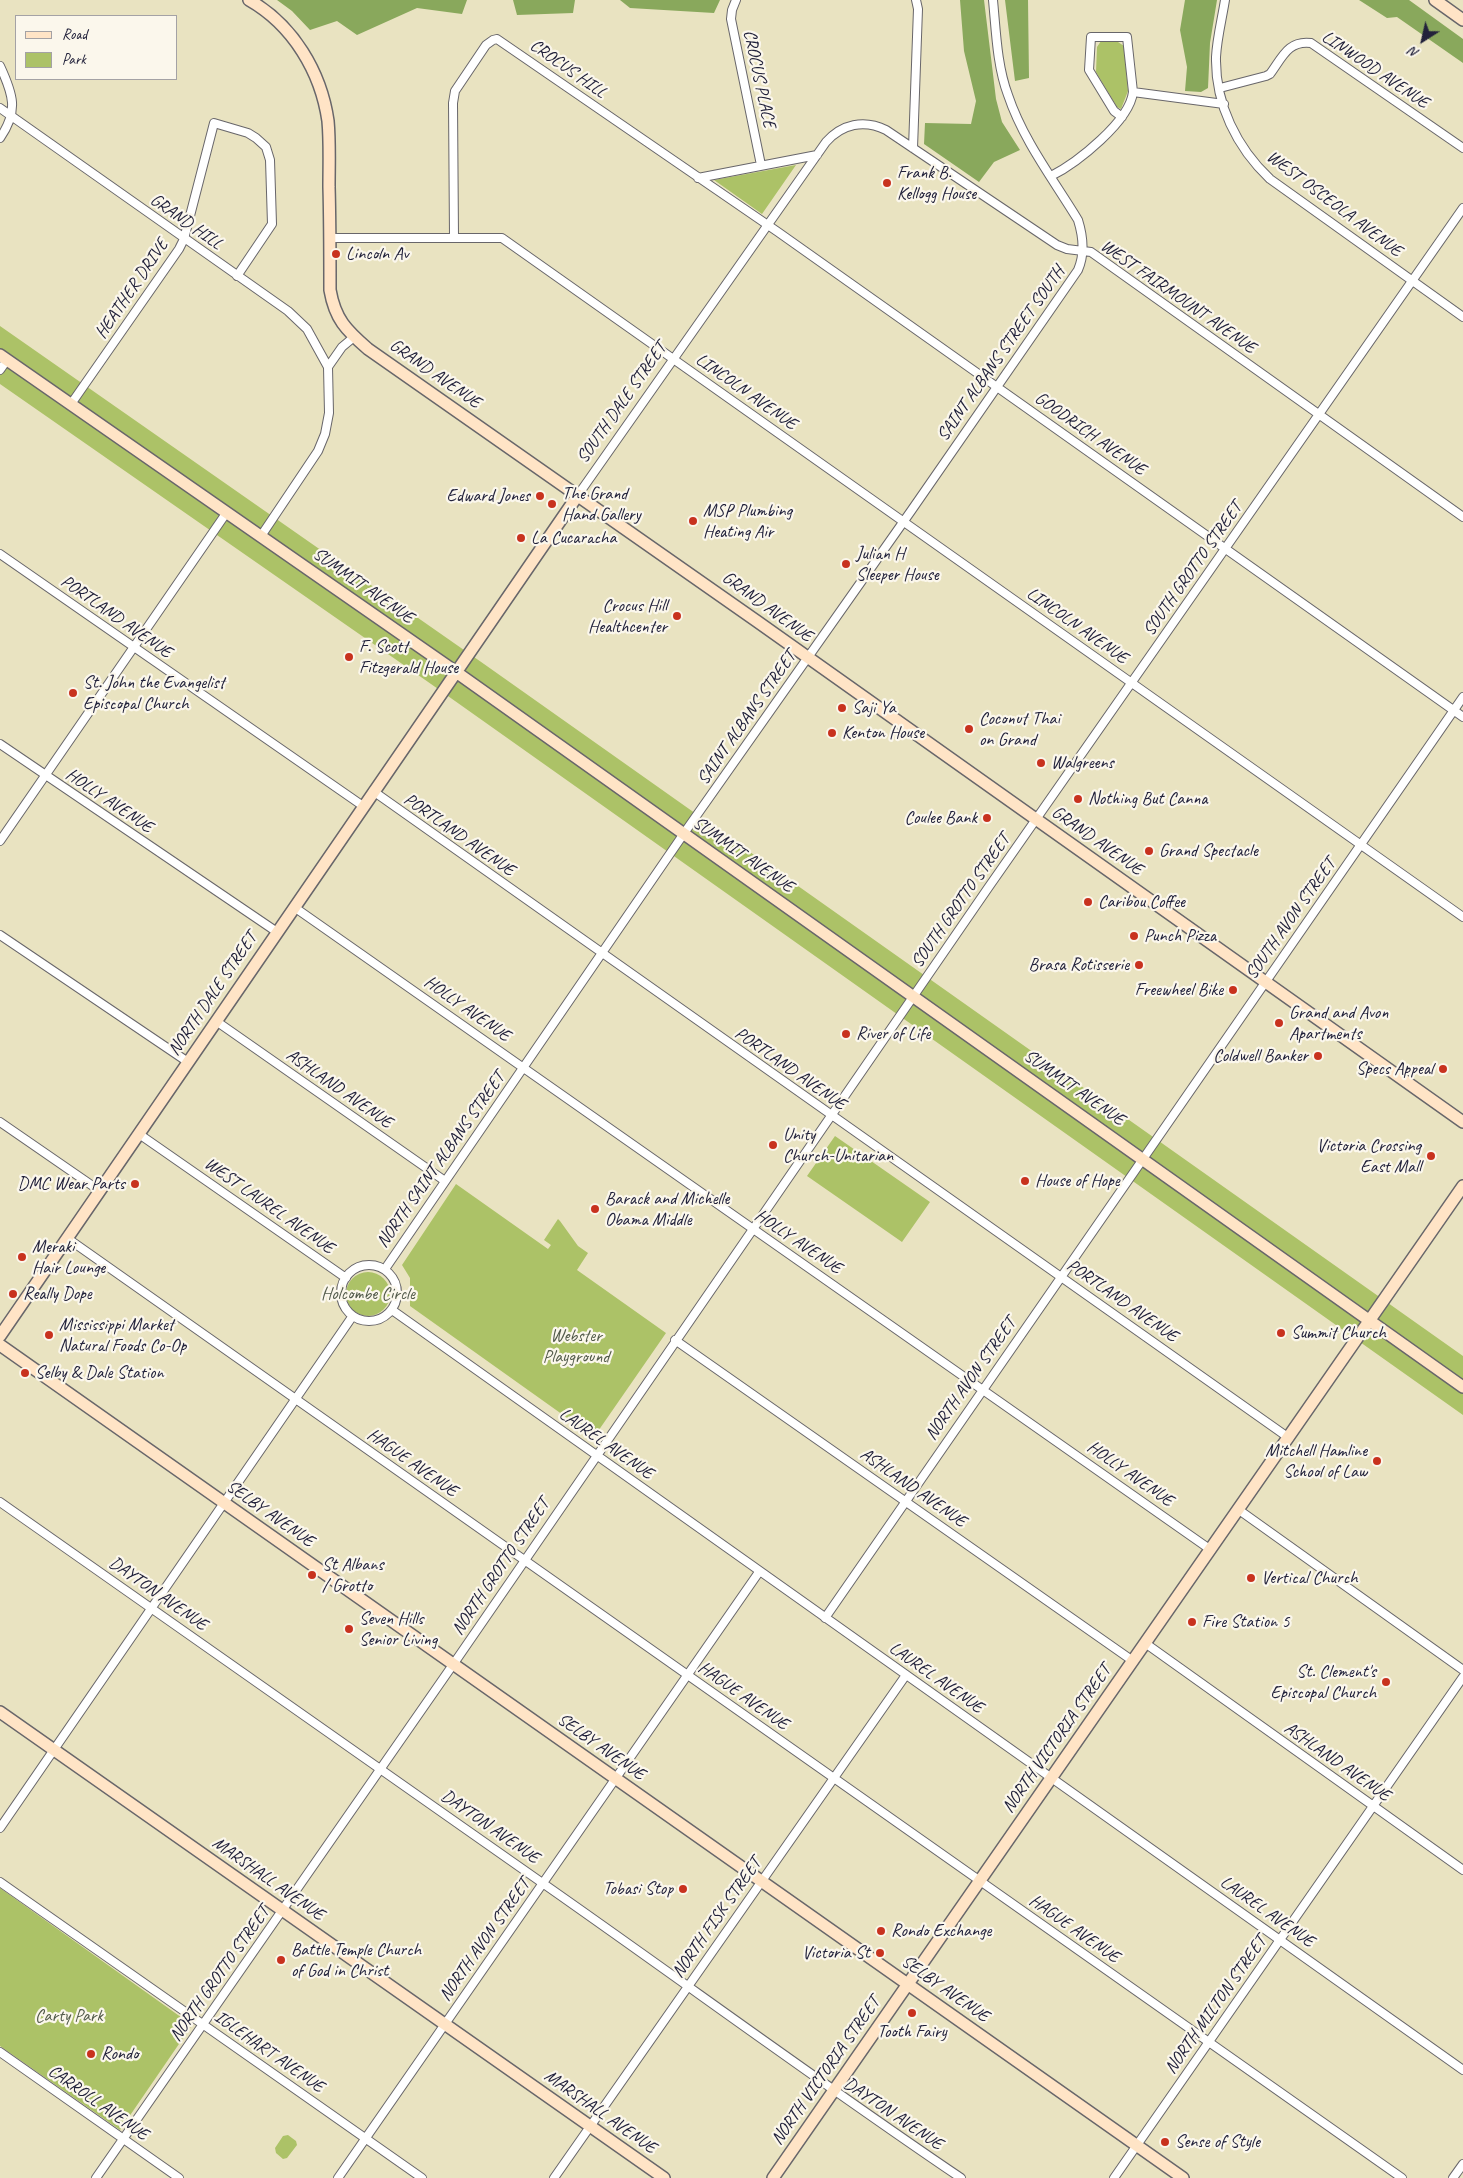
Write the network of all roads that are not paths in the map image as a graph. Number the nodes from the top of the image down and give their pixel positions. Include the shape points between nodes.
1 (250, 0) edge
2 (736, 0) edge
3 (916, 0) edge
4 (993, 0) edge
5 (1225, 0) edge
6 (1435, 0) edge
7 (1463, 20) edge
8 (0, 66) edge
9 (1220, 88) junction
10 (1134, 92) junction
11 (1224, 104) junction
12 (0, 108) edge
13 (11, 116) junction
14 (1122, 117) junction
15 (0, 138) edge
16 (913, 148) junction
17 (1463, 148) edge
18 (817, 155) junction
19 (761, 166) junction
20 (1051, 176) junction
21 (698, 178) junction
22 (1463, 208) edge
23 (768, 226) junction
24 (454, 237) junction
25 (184, 238) junction
26 (330, 238) junction
27 (1082, 250) junction
28 (237, 276) junction
29 (1412, 280) junction
30 (1463, 317) edge
31 (354, 337) junction
32 (674, 359) junction
33 (2, 362) edge
34 (328, 367) junction
35 (997, 387) junction
36 (71, 404) junction
37 (1318, 415) junction
38 (578, 495) junction
39 (227, 512) junction
40 (1463, 517) edge
41 (903, 522) junction
42 (261, 536) junction
43 (1226, 549) junction
44 (0, 554) edge
45 (134, 647) junction
46 (808, 658) junction
47 (456, 672) junction
48 (1132, 683) junction
49 (1463, 696) edge
50 (1453, 710) junction
51 (1463, 717) edge
52 (0, 744) edge
53 (46, 776) junction
54 (373, 792) junction
55 (363, 806) junction
56 (1037, 820) junction
57 (684, 834) junction
58 (0, 840) edge
59 (1361, 845) junction
60 (294, 907) junction
61 (1463, 917) edge
62 (277, 932) junction
63 (0, 935) edge
64 (602, 954) junction
65 (1265, 982) junction
66 (913, 996) junction
67 (216, 1021) junction
68 (188, 1062) junction
69 (523, 1067) junction
70 (830, 1115) junction
71 (0, 1122) edge
72 (1463, 1122) edge
73 (139, 1134) junction
74 (1142, 1158) junction
75 (445, 1181) junction
76 (1463, 1186) edge
77 (100, 1191) junction
78 (752, 1228) junction
79 (67, 1238) junction
80 (385, 1269) junction
81 (1060, 1275) junction
82 (346, 1278) junction
83 (392, 1310) junction
84 (352, 1317) junction
85 (1370, 1320) junction
86 (0, 1336) edge
87 (675, 1340) junction
88 (0, 1345) edge
89 (1463, 1386) edge
90 (983, 1388) junction
91 (296, 1400) junction
92 (1288, 1438) junction
93 (595, 1456) junction
94 (905, 1501) junction
95 (0, 1502) edge
96 (224, 1503) junction
97 (1239, 1510) junction
98 (1211, 1550) junction
99 (523, 1560) junction
100 (759, 1572) junction
101 (152, 1607) junction
102 (825, 1618) junction
103 (1145, 1643) junction
104 (1133, 1661) junction
105 (453, 1664) junction
106 (1463, 1670) edge
107 (687, 1675) junction
108 (906, 1675) junction
109 (1463, 1677) edge
110 (0, 1712) edge
111 (55, 1750) junction
112 (381, 1768) junction
113 (616, 1778) junction
114 (832, 1778) junction
115 (1052, 1778) junction
116 (1373, 1806) junction
117 (0, 1828) edge
118 (1463, 1870) edge
119 (761, 1881) junction
120 (0, 1882) edge
121 (980, 1882) junction
122 (543, 1883) junction
123 (282, 1910) junction
124 (1280, 1940) junction
125 (907, 1984) junction
126 (688, 1988) junction
127 (203, 2024) junction
128 (445, 2024) junction
129 (1208, 2042) junction
130 (0, 2052) edge
131 (1463, 2070) edge
132 (833, 2091) junction
133 (590, 2126) junction
134 (366, 2138) junction
135 (124, 2139) junction
136 (1137, 2146) junction
137 (1463, 2164) edge
138 (96, 2178) edge
139 (179, 2178) edge
140 (338, 2178) edge
141 (422, 2178) edge
142 (554, 2178) edge
143 (664, 2178) edge
144 (773, 2178) edge
145 (961, 2178) edge
146 (1114, 2178) edge
147 (1183, 2178) edge
148 (1402, 2178) edge
149 (1453, 2178) edge

1 - 26 street, GRAND AVENUE via 272,15 293,37 304,53 320,90 328,122
2 - 19 street, CROCUS PLACE via 731,19
3 - 16 street
4 - 20 street, SAINT ALBANS STREET SOUTH via 1007,94 1023,132
5 - 9 street, WEST OSCEOLA AVENUE via 1216,57
6 - 7 street
8 - 13 street via 11,96
9 - 11 street, WEST OSCEOLA AVENUE
9 - 17 street, LINWOOD AVENUE via 1266,76 1289,48 1298,43 1311,43
10 - 11 street
10 - 14 street
10 - 14 street via 1127,37 1091,37 1089,70 1114,111
11 - 29 street, WEST OSCEOLA AVENUE via 1238,140 1270,179
12 - 13 street, GRAND HILL
13 - 15 street
13 - 25 street, GRAND HILL
14 - 20 street via 1066,168
16 - 18 street, WEST FAIRMOUNT AVENUE via 880,127 860,124 832,135
16 - 27 street, WEST FAIRMOUNT AVENUE via 1057,245
18 - 19 street
18 - 23 street, SOUTH DALE STREET
19 - 21 street
20 - 27 street, SAINT ALBANS STREET SOUTH via 1078,220
21 - 23 street, GOODRICH AVENUE
21 - 24 street, CROCUS HILL via 501,41 493,40 486,45 455,91
22 - 29 street, SOUTH GROTTO STREET
23 - 32 street, SOUTH DALE STREET
23 - 35 street, GOODRICH AVENUE
24 - 26 street, LINCOLN AVENUE
24 - 32 street, LINCOLN AVENUE via 502,238
25 - 28 street, GRAND HILL
25 - 28 street, HEATHER DRIVE via 214,123 256,138 266,147 270,160 272,224
25 - 36 street, HEATHER DRIVE
26 - 31 street, GRAND AVENUE via 332,302 336,314
27 - 35 street, SAINT ALBANS STREET SOUTH via 1078,270
27 - 37 street, WEST FAIRMOUNT AVENUE via 1091,252
28 - 34 street, GRAND HILL via 301,322
29 - 30 street, WEST OSCEOLA AVENUE
29 - 37 street, SOUTH GROTTO STREET
31 - 34 street via 342,347
31 - 38 street, GRAND AVENUE
32 - 38 street, SOUTH DALE STREET
32 - 41 street, LINCOLN AVENUE
33 - 36 street, SUMMIT AVENUE
34 - 42 street via 330,402 325,434 314,457
35 - 41 street, SAINT ALBANS STREET SOUTH
35 - 43 street, GOODRICH AVENUE
36 - 39 street, SUMMIT AVENUE
37 - 40 street, WEST FAIRMOUNT AVENUE
37 - 43 street, SOUTH GROTTO STREET
38 - 46 street, GRAND AVENUE
38 - 47 street, SOUTH DALE STREET
39 - 42 street, SUMMIT AVENUE
39 - 45 street
41 - 46 street, SAINT ALBANS STREET
41 - 48 street, LINCOLN AVENUE
42 - 47 street, SUMMIT AVENUE
43 - 48 street, SOUTH GROTTO STREET
43 - 50 street, GOODRICH AVENUE
44 - 45 street, PORTLAND AVENUE
45 - 53 street
45 - 55 street, PORTLAND AVENUE
46 - 56 street, GRAND AVENUE
46 - 57 street, SAINT ALBANS STREET
47 - 54 street, NORTH DALE STREET
47 - 57 street, SUMMIT AVENUE
48 - 56 street, SOUTH GROTTO STREET
48 - 59 street, LINCOLN AVENUE
49 - 50 street, SOUTH AVON STREET
50 - 51 street, GOODRICH AVENUE
50 - 59 street, SOUTH AVON STREET
52 - 53 street, HOLLY AVENUE
53 - 58 street
53 - 62 street, HOLLY AVENUE
54 - 55 street, NORTH DALE STREET
54 - 64 street, PORTLAND AVENUE
55 - 60 street, NORTH DALE STREET
56 - 65 street, GRAND AVENUE
56 - 66 street, SOUTH GROTTO STREET
57 - 64 street, NORTH SAINT ALBANS STREET
57 - 66 street, SUMMIT AVENUE
59 - 61 street, LINCOLN AVENUE
59 - 65 street, SOUTH AVON STREET
60 - 62 street, NORTH DALE STREET
60 - 69 street, HOLLY AVENUE
62 - 67 street, NORTH DALE STREET
63 - 68 street
64 - 69 street, NORTH SAINT ALBANS STREET
64 - 70 street, PORTLAND AVENUE
65 - 72 street, GRAND AVENUE
65 - 74 street, SOUTH AVON STREET
66 - 70 street, NORTH GROTTO STREET
66 - 74 street, SUMMIT AVENUE
67 - 68 street, NORTH DALE STREET
67 - 75 street, ASHLAND AVENUE
68 - 73 street, NORTH DALE STREET
69 - 75 street, NORTH SAINT ALBANS STREET
69 - 78 street, HOLLY AVENUE
70 - 78 street, NORTH GROTTO STREET
70 - 81 street, PORTLAND AVENUE
71 - 77 street
73 - 77 street, NORTH DALE STREET
73 - 82 street, WEST LAUREL AVENUE
74 - 81 street, NORTH AVON STREET
74 - 85 street, SUMMIT AVENUE
75 - 80 street, NORTH SAINT ALBANS STREET
76 - 85 street, NORTH VICTORIA STREET
77 - 79 street, NORTH DALE STREET
78 - 87 street, NORTH GROTTO STREET
78 - 90 street, HOLLY AVENUE
79 - 86 street, NORTH DALE STREET
79 - 91 street, HAGUE AVENUE
80 - 82 street, NORTH SAINT ALBANS STREET via 371,1264 361,1265
80 - 83 street via 396,1284 396,1302
81 - 90 street, NORTH AVON STREET
81 - 92 street, PORTLAND AVENUE
82 - 84 street via 340,1292 341,1301
83 - 84 street via 373,1322
83 - 93 street, LAUREL AVENUE
84 - 91 street
85 - 89 street, SUMMIT AVENUE
85 - 92 street, NORTH VICTORIA STREET
87 - 93 street, NORTH GROTTO STREET
87 - 94 street, ASHLAND AVENUE
88 - 96 street, SELBY AVENUE
90 - 94 street, NORTH AVON STREET
90 - 98 street, HOLLY AVENUE
91 - 96 street
91 - 99 street, HAGUE AVENUE
92 - 97 street, NORTH VICTORIA STREET
93 - 99 street, NORTH GROTTO STREET
93 - 100 street, LAUREL AVENUE
94 - 102 street, NORTH AVON STREET
94 - 104 street, ASHLAND AVENUE
95 - 101 street, DAYTON AVENUE
96 - 101 street
96 - 105 street, SELBY AVENUE
97 - 98 street, NORTH VICTORIA STREET
97 - 106 street
98 - 103 street, NORTH VICTORIA STREET
99 - 105 street, NORTH GROTTO STREET
99 - 107 street, HAGUE AVENUE
100 - 102 street, LAUREL AVENUE
100 - 107 street, NORTH AVON STREET
101 - 111 street
101 - 112 street, DAYTON AVENUE
102 - 108 street, LAUREL AVENUE
103 - 104 street, NORTH VICTORIA STREET
103 - 116 street, ASHLAND AVENUE
104 - 115 street, NORTH VICTORIA STREET
105 - 112 street, NORTH GROTTO STREET
105 - 113 street, SELBY AVENUE
107 - 113 street, NORTH AVON STREET
107 - 114 street, HAGUE AVENUE
108 - 114 street, NORTH FISK STREET
108 - 115 street, LAUREL AVENUE
109 - 116 street, NORTH MILTON STREET
110 - 111 street, MARSHALL AVENUE
111 - 117 street
111 - 123 street, MARSHALL AVENUE
112 - 122 street, DAYTON AVENUE
112 - 123 street, NORTH GROTTO STREET
113 - 119 street, SELBY AVENUE
113 - 122 street, NORTH AVON STREET
114 - 119 street, NORTH FISK STREET
114 - 121 street, HAGUE AVENUE
115 - 121 street, NORTH VICTORIA STREET
115 - 124 street, LAUREL AVENUE
116 - 118 street, ASHLAND AVENUE
116 - 124 street, NORTH MILTON STREET
119 - 125 street, SELBY AVENUE
119 - 126 street, NORTH FISK STREET
120 - 127 street, IGLEHART AVENUE
121 - 125 street, NORTH VICTORIA STREET
121 - 129 street, HAGUE AVENUE
122 - 126 street, DAYTON AVENUE
122 - 128 street, NORTH AVON STREET
123 - 127 street, NORTH GROTTO STREET
123 - 128 street, MARSHALL AVENUE
124 - 129 street, NORTH MILTON STREET
124 - 131 street, LAUREL AVENUE
125 - 132 street, NORTH VICTORIA STREET
125 - 136 street, SELBY AVENUE
126 - 132 street, DAYTON AVENUE
126 - 133 street, NORTH FISK STREET
127 - 134 street, IGLEHART AVENUE
127 - 135 street, NORTH GROTTO STREET
128 - 133 street, MARSHALL AVENUE
128 - 134 street, NORTH AVON STREET
129 - 136 street, NORTH MILTON STREET
129 - 148 street, HAGUE AVENUE
130 - 135 street, CARROLL AVENUE
132 - 144 street, NORTH VICTORIA STREET
132 - 145 street, DAYTON AVENUE
133 - 142 street, NORTH FISK STREET
133 - 143 street, MARSHALL AVENUE
134 - 140 street, NORTH AVON STREET
134 - 141 street, IGLEHART AVENUE
135 - 138 street, NORTH GROTTO STREET
135 - 139 street, CARROLL AVENUE
136 - 146 street, NORTH MILTON STREET
136 - 147 street, SELBY AVENUE
137 - 149 street

